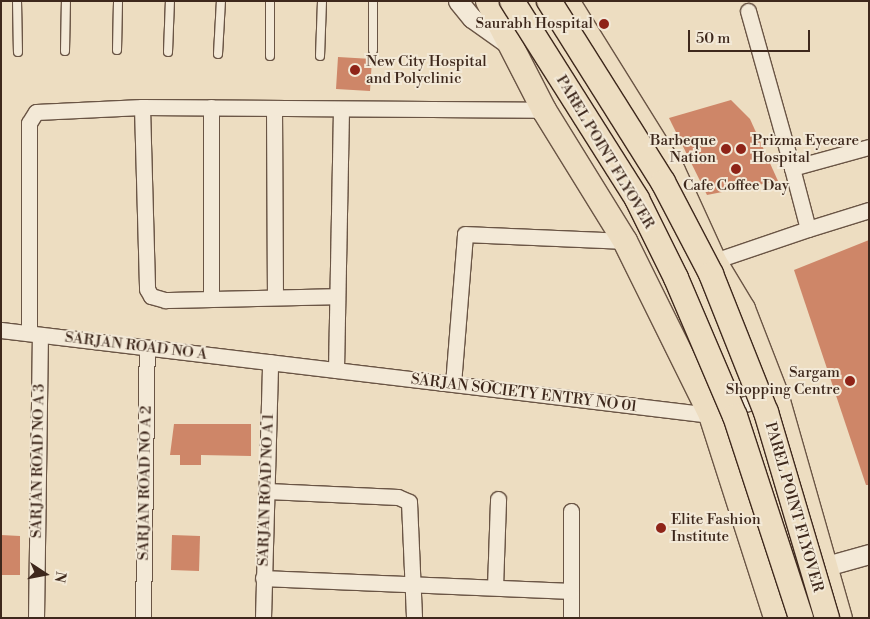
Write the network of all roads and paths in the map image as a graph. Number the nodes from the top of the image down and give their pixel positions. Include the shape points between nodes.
1 (17, 1) edge
2 (66, 1) edge
3 (118, 1) edge
4 (170, 1) edge
5 (221, 1) edge
6 (270, 1) edge
7 (322, 1) edge
8 (373, 1) edge
9 (458, 1) edge
10 (488, 1) edge
11 (512, 1) edge
12 (549, 1) edge
13 (567, 1) edge
14 (748, 11) dead end
15 (510, 45) junction
16 (118, 50) dead end
17 (373, 50) dead end
18 (65, 51) dead end
19 (18, 52) dead end
20 (168, 52) dead end
21 (218, 54) dead end
22 (270, 56) dead end
23 (320, 56) dead end
24 (142, 107) junction
25 (211, 107) junction
26 (274, 108) junction
27 (341, 109) junction
28 (544, 110) junction
29 (869, 147) edge
30 (792, 168) junction
31 (869, 210) edge
32 (808, 229) junction
33 (625, 241) junction
34 (714, 261) junction
35 (274, 296) junction
36 (337, 296) junction
37 (212, 299) junction
38 (1, 330) edge
39 (34, 334) junction
40 (147, 348) junction
41 (270, 362) junction
42 (336, 370) junction
43 (453, 384) junction
44 (776, 394) junction
45 (711, 415) junction
46 (267, 491) junction
47 (498, 499) dead end
48 (570, 511) dead end
49 (869, 554) edge
50 (826, 566) junction
51 (264, 578) junction
52 (414, 584) junction
53 (765, 584) junction
54 (495, 587) junction
55 (571, 591) junction
56 (36, 618) edge
57 (143, 618) edge
58 (263, 618) edge
59 (414, 618) edge
60 (572, 618) edge
61 (776, 618) edge
62 (801, 618) edge
63 (827, 618) edge
64 (840, 618) edge

1 - 19 lane
2 - 18 lane
3 - 16 lane
4 - 20 lane
5 - 21 lane
6 - 22 lane
7 - 23 lane
8 - 17 lane
9 - 15 street via 472,18
10 - 15 main road
11 - 62 main road, PAREL POINT FLYOVER, bridge via 637,199 676,278 735,416
12 - 63 main road, PAREL POINT FLYOVER, bridge via 663,182 711,274 766,412
13 - 34 main road via 673,172
14 - 30 street
15 - 28 main road
24 - 25 street
24 - 37 street via 149,293 160,300
24 - 39 street, SARJAN ROAD NO A 3 via 44,110 32,117
25 - 26 street
25 - 37 street
26 - 27 street
26 - 35 street
27 - 28 street
27 - 36 street
28 - 33 main road
29 - 30 street
30 - 32 street
31 - 32 street
32 - 34 street
33 - 43 street via 465,234
33 - 45 main road
34 - 44 main road via 743,309
35 - 36 street
35 - 37 street
36 - 42 street
38 - 39 street, SARJAN ROAD NO A
39 - 40 street, SARJAN ROAD NO A
39 - 56 street, SARJAN ROAD NO A 3
40 - 41 street, SARJAN ROAD NO A
40 - 57 street, SARJAN ROAD NO A 2
41 - 42 street, SARJAN SOCIETY ENTRY NO 01
41 - 46 street, SARJAN ROAD NO A 1
42 - 43 street, SARJAN SOCIETY ENTRY NO 01
43 - 45 street, SARJAN SOCIETY ENTRY NO 01
44 - 45 street, SARJAN SOCIETY ENTRY NO 01
44 - 50 main road
45 - 53 main road
46 - 51 street, SARJAN ROAD NO A 1
46 - 52 street via 404,498 412,509
47 - 54 street
48 - 55 street
49 - 50 street
50 - 53 street
50 - 64 main road
51 - 52 street
51 - 58 street, SARJAN ROAD NO A 1
52 - 54 street
52 - 59 street
53 - 61 main road
54 - 55 street
55 - 60 street

